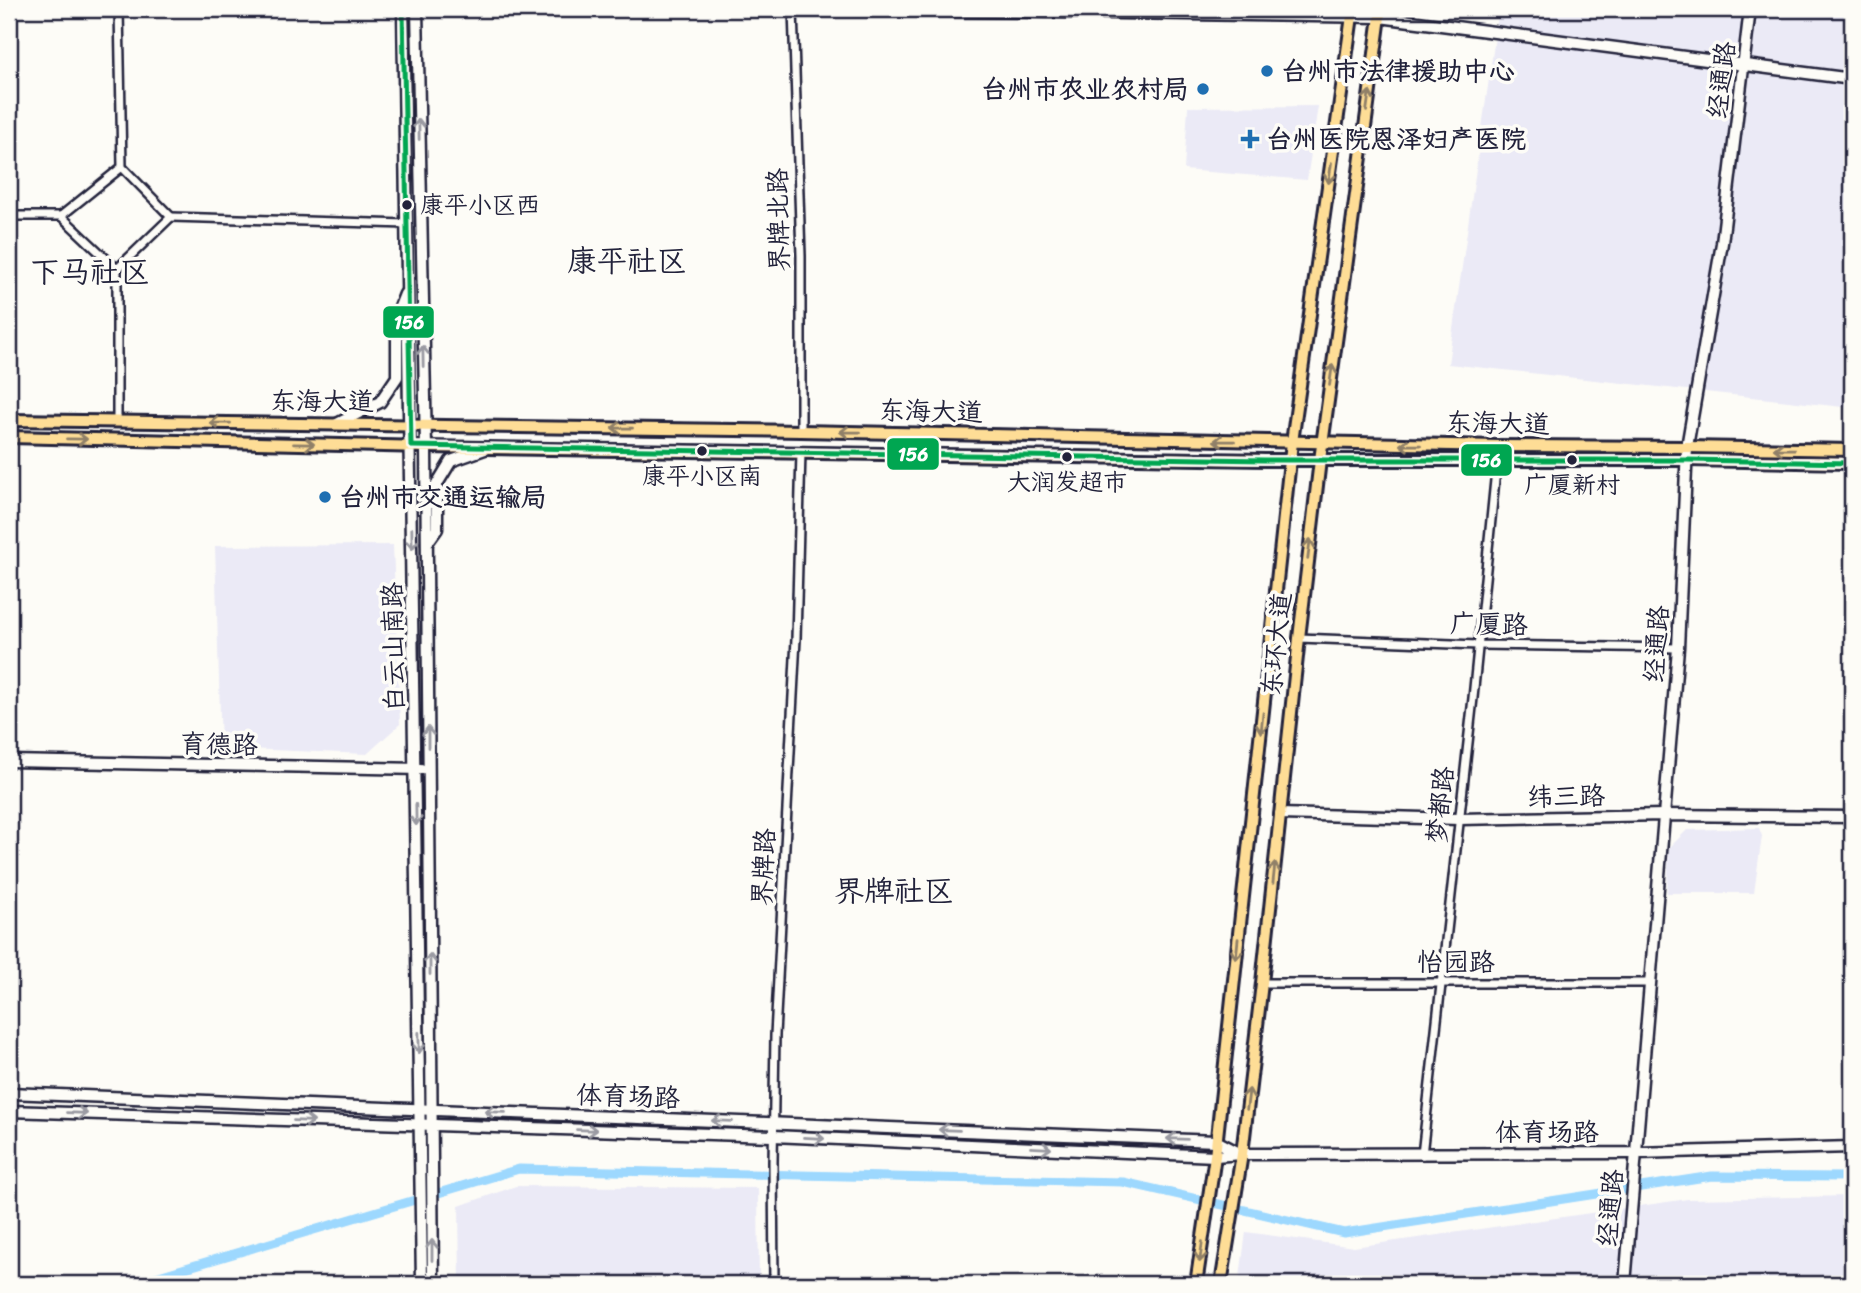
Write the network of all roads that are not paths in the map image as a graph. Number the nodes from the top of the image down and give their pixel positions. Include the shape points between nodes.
1 (119, 9) edge
2 (403, 9) edge
3 (417, 9) edge
4 (793, 9) edge
5 (855, 9) edge
6 (1751, 9) edge
7 (1002, 10) edge
8 (1353, 13) edge
9 (1380, 13) edge
10 (1744, 65) junction
11 (1852, 79) edge
12 (122, 167) junction
13 (9, 216) edge
14 (61, 216) junction
15 (171, 217) junction
16 (407, 224) junction
17 (117, 269) junction
18 (408, 287) junction
19 (9, 420) edge
20 (117, 422) junction
21 (337, 424) junction
22 (410, 425) junction
23 (425, 425) junction
24 (801, 431) junction
25 (9, 438) edge
26 (1292, 442) junction
27 (1322, 443) junction
28 (411, 446) junction
29 (426, 447) junction
30 (489, 447) junction
31 (1688, 447) junction
32 (1852, 450) edge
33 (801, 453) junction
34 (1290, 460) junction
35 (1320, 460) junction
36 (1497, 460) junction
37 (1687, 460) junction
38 (1852, 463) edge
39 (427, 543) junction
40 (1299, 638) junction
41 (1478, 645) junction
42 (1678, 648) junction
43 (9, 761) edge
44 (415, 769) junction
45 (428, 769) junction
46 (1280, 814) junction
47 (1663, 815) junction
48 (1852, 817) edge
49 (1459, 819) junction
50 (1262, 983) junction
51 (1440, 983) junction
52 (1650, 983) junction
53 (9, 1093) edge
54 (426, 1110) junction
55 (9, 1111) edge
56 (774, 1122) junction
57 (426, 1125) junction
58 (773, 1136) junction
59 (1216, 1141) junction
60 (1852, 1147) edge
61 (1636, 1153) junction
62 (1242, 1154) junction
63 (1422, 1154) junction
64 (1215, 1156) junction
65 (427, 1217) junction
66 (422, 1284) edge
67 (433, 1284) edge
68 (774, 1284) edge
69 (1196, 1284) edge
70 (1222, 1284) edge
71 (1625, 1284) edge

1 - 12 street
2 - 16 main road, 白云山南路
23 -> 3 main road, 白云山南路
4 - 24 street, 界牌北路
5 - 7 main road
6 - 10 main road, 经通路
7 - 8 main road
8 - 9 main road
8 -> 26 main road, 东环大道
9 - 10 main road
27 -> 9 main road, 东环大道
10 - 11 main road
10 - 31 main road, 经通路 via 1722,243
12 - 14 street
12 - 15 street
13 - 14 street
14 - 17 street
15 - 16 street
15 - 17 street
16 - 18 main road, 白云山南路
17 - 20 street
18 - 21 main road via 397,314 397,377 380,402
18 - 22 main road, 白云山南路
19 - 20 main road, 东海大道
21 -> 20 main road, 东海大道
21 - 22 main road, 东海大道
22 - 23 main road, 东海大道
22 - 28 main road, 白云山南路
24 -> 23 main road, 东海大道
23 - 29 main road, 白云山南路
26 -> 24 main road, 东海大道
25 -> 28 main road, 东海大道
26 - 27 main road, 东海大道
26 - 34 main road, 东环大道
31 -> 27 main road, 东海大道
27 - 35 main road, 东环大道
28 - 29 main road, 东海大道
28 -> 44 main road, 白云山南路
29 - 30 main road, 东海大道
29 - 39 main road, 白云山南路
30 - 33 main road, 东海大道
30 - 39 main road via 451,461 437,484 437,529
32 -> 31 main road, 东海大道
31 - 37 main road, 经通路
33 - 34 main road, 东海大道
33 - 56 street, 界牌路
34 - 35 main road, 东海大道
34 -> 59 main road, 东环大道
35 - 36 main road, 东海大道
40 -> 35 main road, 东环大道
36 - 37 main road, 东海大道
36 - 41 street, 梦都路
37 - 38 main road, 东海大道
37 - 42 main road, 经通路
45 -> 39 main road, 白云山南路
40 - 41 street, 广厦路
40 - 46 main road, 东环大道
41 - 42 street, 广厦路
41 - 49 street, 梦都路
42 - 47 main road, 经通路
43 - 44 main road, 育德路
44 - 45 main road, 育德路
44 -> 54 main road, 白云山南路
54 -> 45 main road, 白云山南路
46 - 49 main road, 纬三路
50 -> 46 main road, 东环大道
47 - 48 main road, 纬三路
47 - 49 main road, 纬三路
47 - 52 main road, 经通路
49 - 51 street, 梦都路
50 - 51 street, 怡园路
62 -> 50 main road, 东环大道
51 - 52 street, 怡园路
51 - 63 street, 梦都路
52 - 61 main road, 经通路
53 - 54 main road, 体育场路
56 -> 54 main road, 体育场路
54 - 57 main road, 白云山南路
55 -> 57 main road, 体育场路
56 - 58 street, 界牌路
59 -> 56 main road, 体育场路
57 -> 58 main road, 体育场路
57 - 65 main road, 白云山南路
58 -> 64 main road, 体育场路
58 - 68 street, 界牌路
59 - 62 main road, 体育场路
59 - 64 main road, 东环大道
60 - 61 main road, 体育场路
61 - 63 main road, 体育场路
61 - 71 main road, 经通路
62 - 63 main road, 体育场路
62 - 64 main road, 体育场路
62 - 70 main road, 东环大道
64 -> 69 main road, 东环大道
65 - 66 main road, 白云山南路
67 -> 65 main road, 白云山南路

